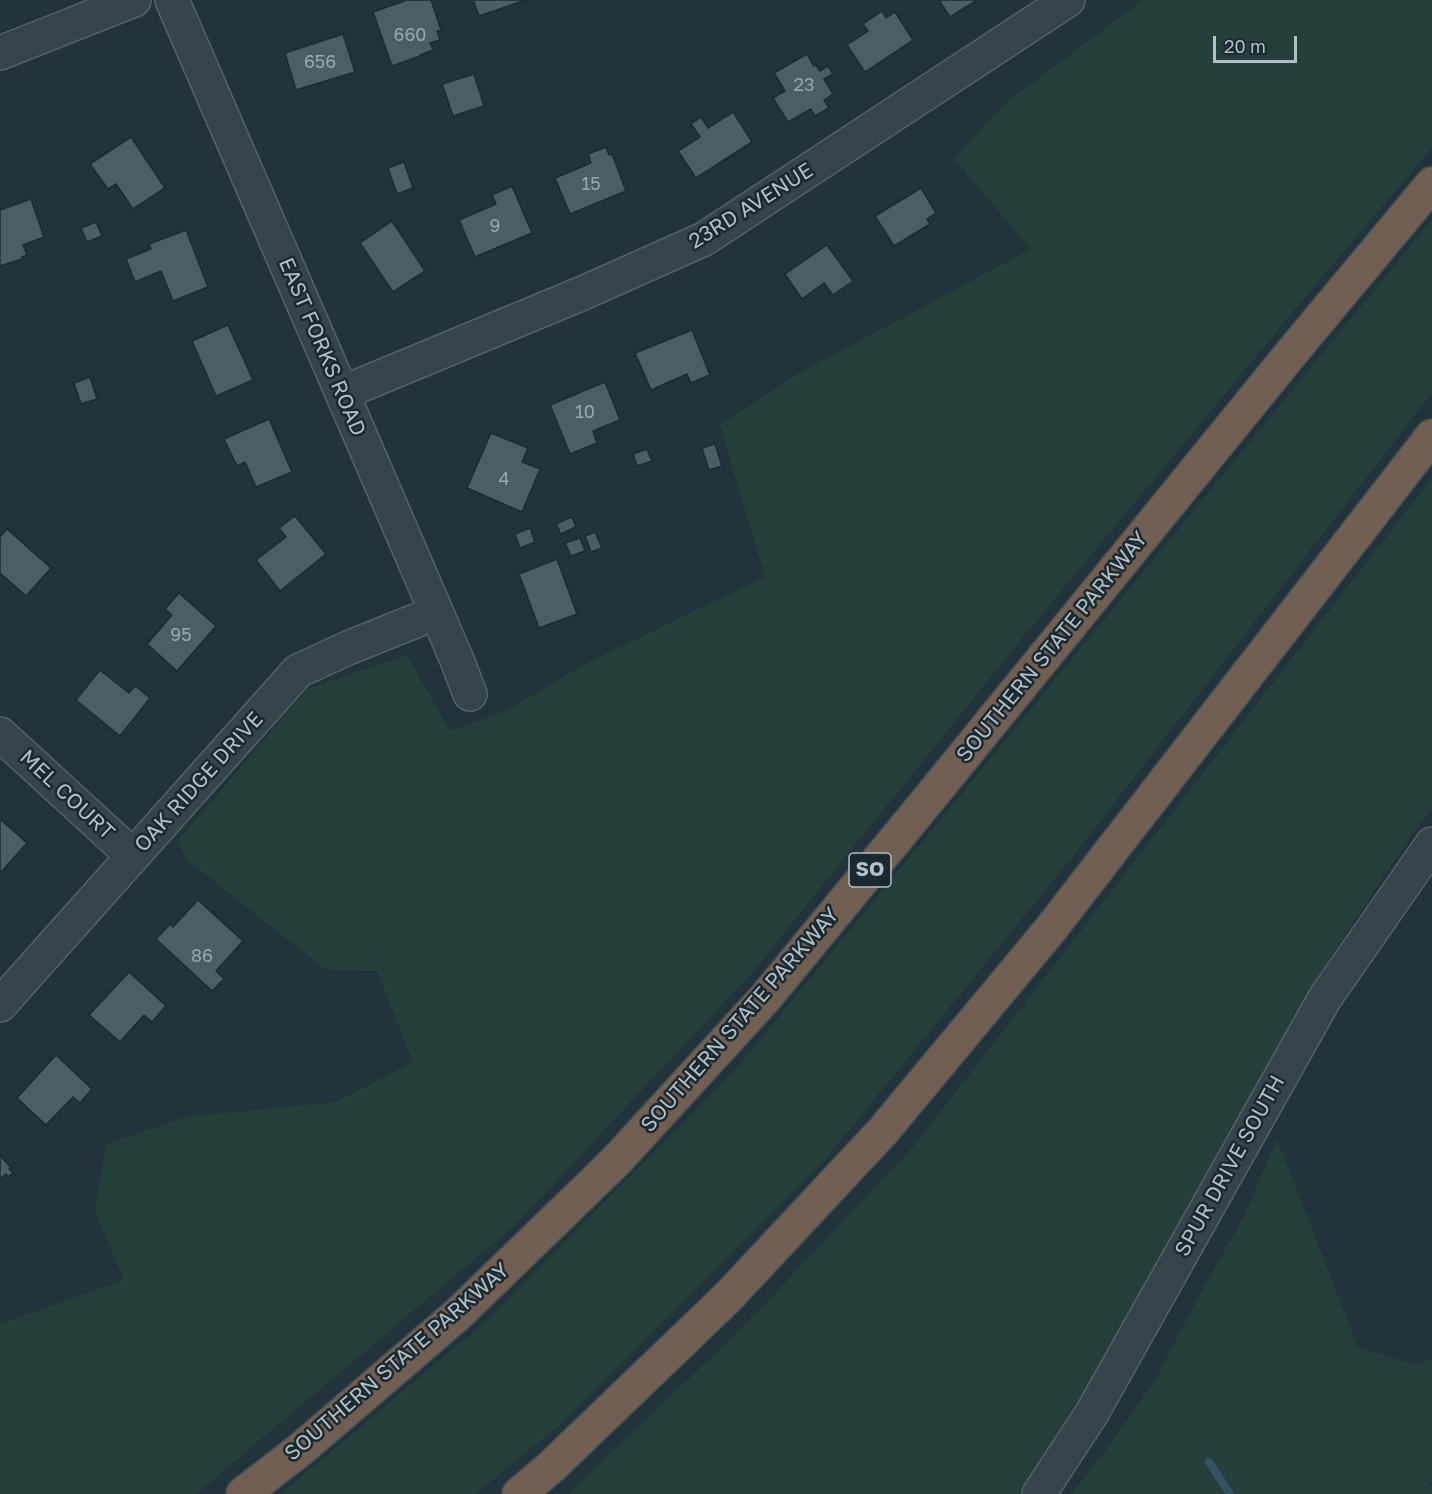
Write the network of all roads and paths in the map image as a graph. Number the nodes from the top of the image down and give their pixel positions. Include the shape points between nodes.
1 (134, 0) edge
2 (171, 0) edge
3 (1068, 0) edge
4 (0, 53) edge
5 (1432, 184) edge
6 (342, 393) junction
7 (1432, 436) edge
8 (435, 613) junction
9 (470, 694) dead end
10 (0, 734) edge
11 (1432, 844) edge
12 (133, 856) junction
13 (0, 1005) edge
14 (243, 1494) edge
15 (519, 1494) edge
16 (1039, 1494) edge

1 - 4 street
2 - 6 street, EAST FORKS ROAD
3 - 6 street, 23RD AVENUE via 704,239 583,294
5 - 14 highway, SOUTHERN STATE PARKWAY / SO via 758,1005 616,1161 457,1315
6 - 8 street, EAST FORKS ROAD
7 - 15 highway via 1050,930 883,1131 728,1297
8 - 9 street, EAST FORKS ROAD
8 - 12 street, OAK RIDGE DRIVE via 298,671
10 - 12 street, MEL COURT
11 - 16 street, SPUR DRIVE SOUTH via 1324,998 1092,1413
12 - 13 street, OAK RIDGE DRIVE

